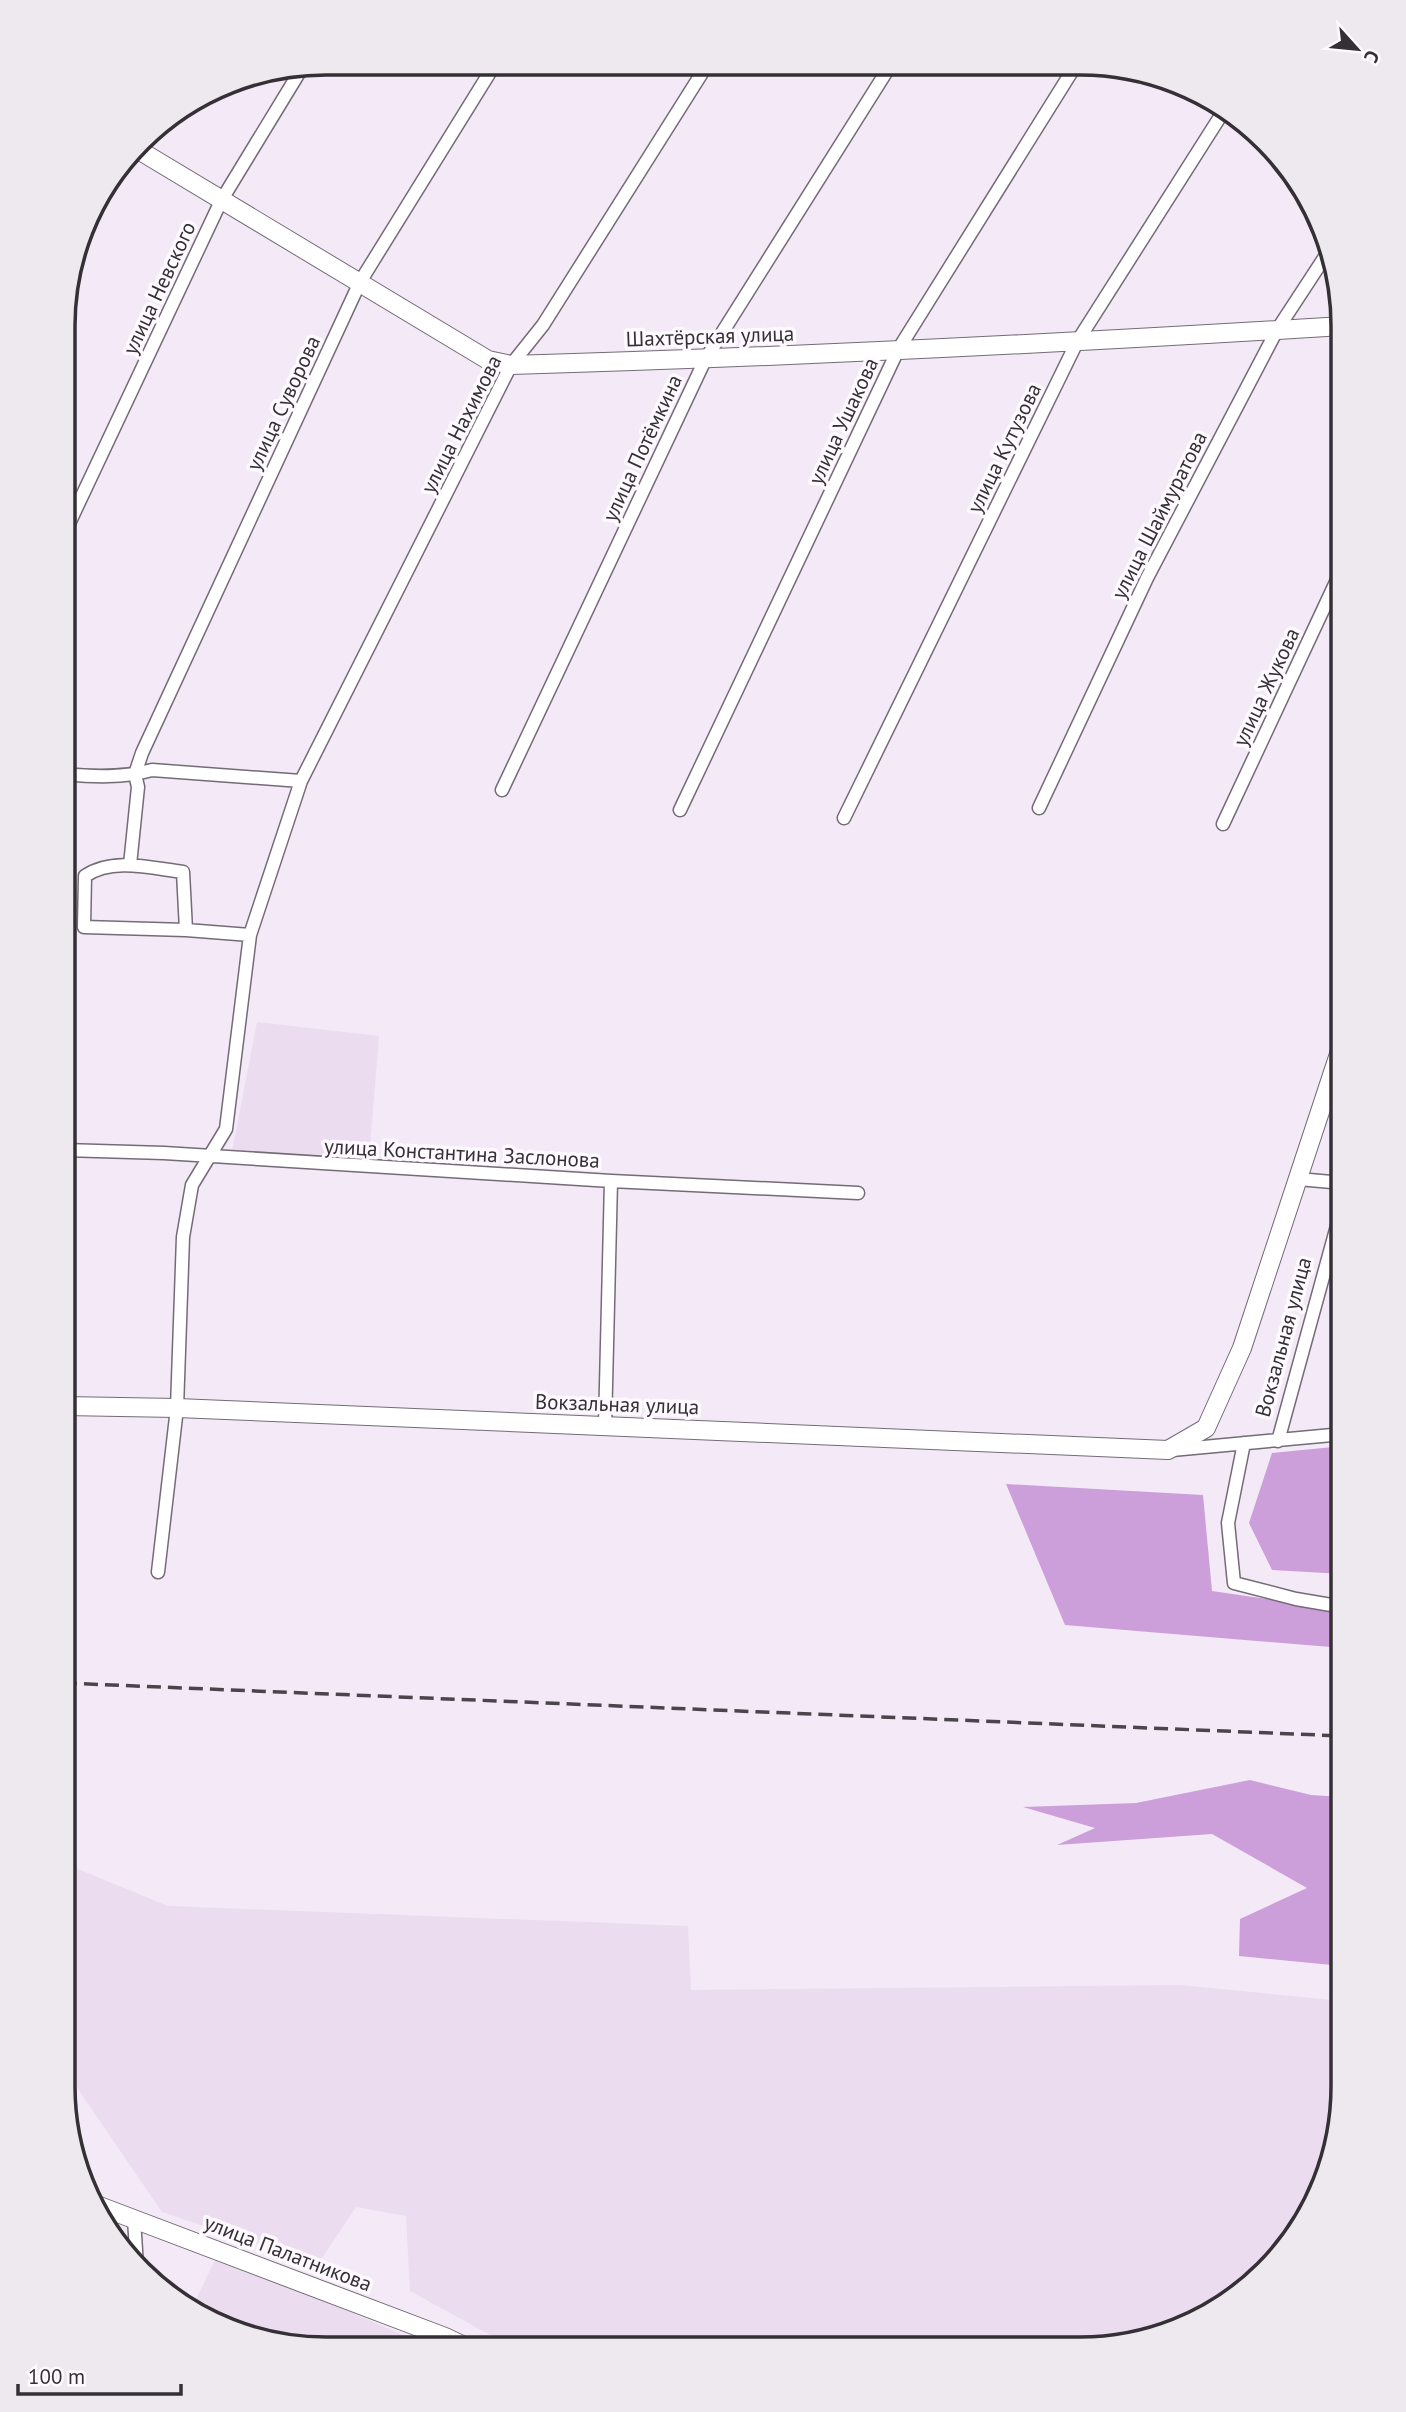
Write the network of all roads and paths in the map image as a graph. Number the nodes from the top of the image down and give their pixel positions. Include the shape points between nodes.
1 (488, 75) edge
2 (701, 75) edge
3 (884, 75) edge
4 (1070, 75) edge
5 (297, 77) edge
6 (1219, 118) edge
7 (145, 154) edge
8 (221, 201) junction
9 (1322, 261) edge
10 (360, 282) junction
11 (1331, 327) edge
12 (1277, 330) junction
13 (1077, 342) junction
14 (898, 350) junction
15 (705, 359) junction
16 (511, 365) junction
17 (75, 511) edge
18 (1331, 593) edge
19 (135, 774) junction
20 (75, 775) edge
21 (301, 782) junction
22 (502, 790) dead end
23 (1039, 808) dead end
24 (680, 810) dead end
25 (844, 818) dead end
26 (1223, 824) dead end
27 (130, 865) junction
28 (186, 930) junction
29 (250, 935) junction
30 (1331, 1079) edge
31 (75, 1150) edge
32 (207, 1157) junction
33 (1298, 1179) junction
34 (611, 1181) junction
35 (1331, 1182) edge
36 (858, 1192) dead end
37 (1331, 1247) edge
38 (75, 1406) edge
39 (177, 1408) junction
40 (605, 1426) junction
41 (1331, 1435) edge
42 (1278, 1441) junction
43 (1244, 1443) junction
44 (1168, 1450) junction
45 (158, 1572) dead end
46 (1331, 1605) edge
47 (113, 2218) edge
48 (134, 2219) junction
49 (136, 2249) edge
50 (445, 2337) edge

1 - 10 street, улица Суворова
2 - 16 street, улица Нахимова via 543,325
3 - 15 street, улица Потёмкина
4 - 14 street, улица Ушакова
5 - 8 street, улица Невского
6 - 13 street, улица Кутузова
7 - 8 street, Шахтёрская улица
8 - 10 street, Шахтёрская улица
8 - 17 street, улица Невского
9 - 12 street, улица Шаймуратова
10 - 16 street, Шахтёрская улица via 488,360
10 - 19 street, улица Суворова
11 - 12 street, Шахтёрская улица
12 - 13 street, Шахтёрская улица
12 - 23 street, улица Шаймуратова via 1147,579
13 - 14 street, Шахтёрская улица
13 - 25 street, улица Кутузова
14 - 15 street, Шахтёрская улица
14 - 24 street, улица Ушакова
15 - 16 street, Шахтёрская улица
15 - 22 street, улица Потёмкина
16 - 21 street, улица Нахимова
18 - 26 street, улица Жукова
19 - 20 street
19 - 21 street via 152,770
19 - 27 street via 138,787
21 - 29 street, улица Нахимова
27 - 28 street via 183,872
27 - 28 street via 96,868 85,876 84,927
28 - 29 street
29 - 32 street, улица Нахимова via 226,1129
30 - 33 street
31 - 32 street, улица Константина Заслонова
32 - 34 street, улица Константина Заслонова
32 - 39 street, улица Нахимова via 192,1185 183,1237
33 - 35 street
33 - 44 street via 1242,1348 1206,1427
34 - 36 street, улица Константина Заслонова
34 - 40 street
37 - 42 street, Вокзальная улица
38 - 39 street, Вокзальная улица
39 - 40 street, Вокзальная улица
39 - 45 street, улица Нахимова
40 - 44 street, Вокзальная улица
41 - 42 street
42 - 43 street
43 - 44 street
43 - 46 street via 1228,1523 1234,1583
47 - 48 street, улица Палатникова
48 - 49 street
48 - 50 street, улица Палатникова

